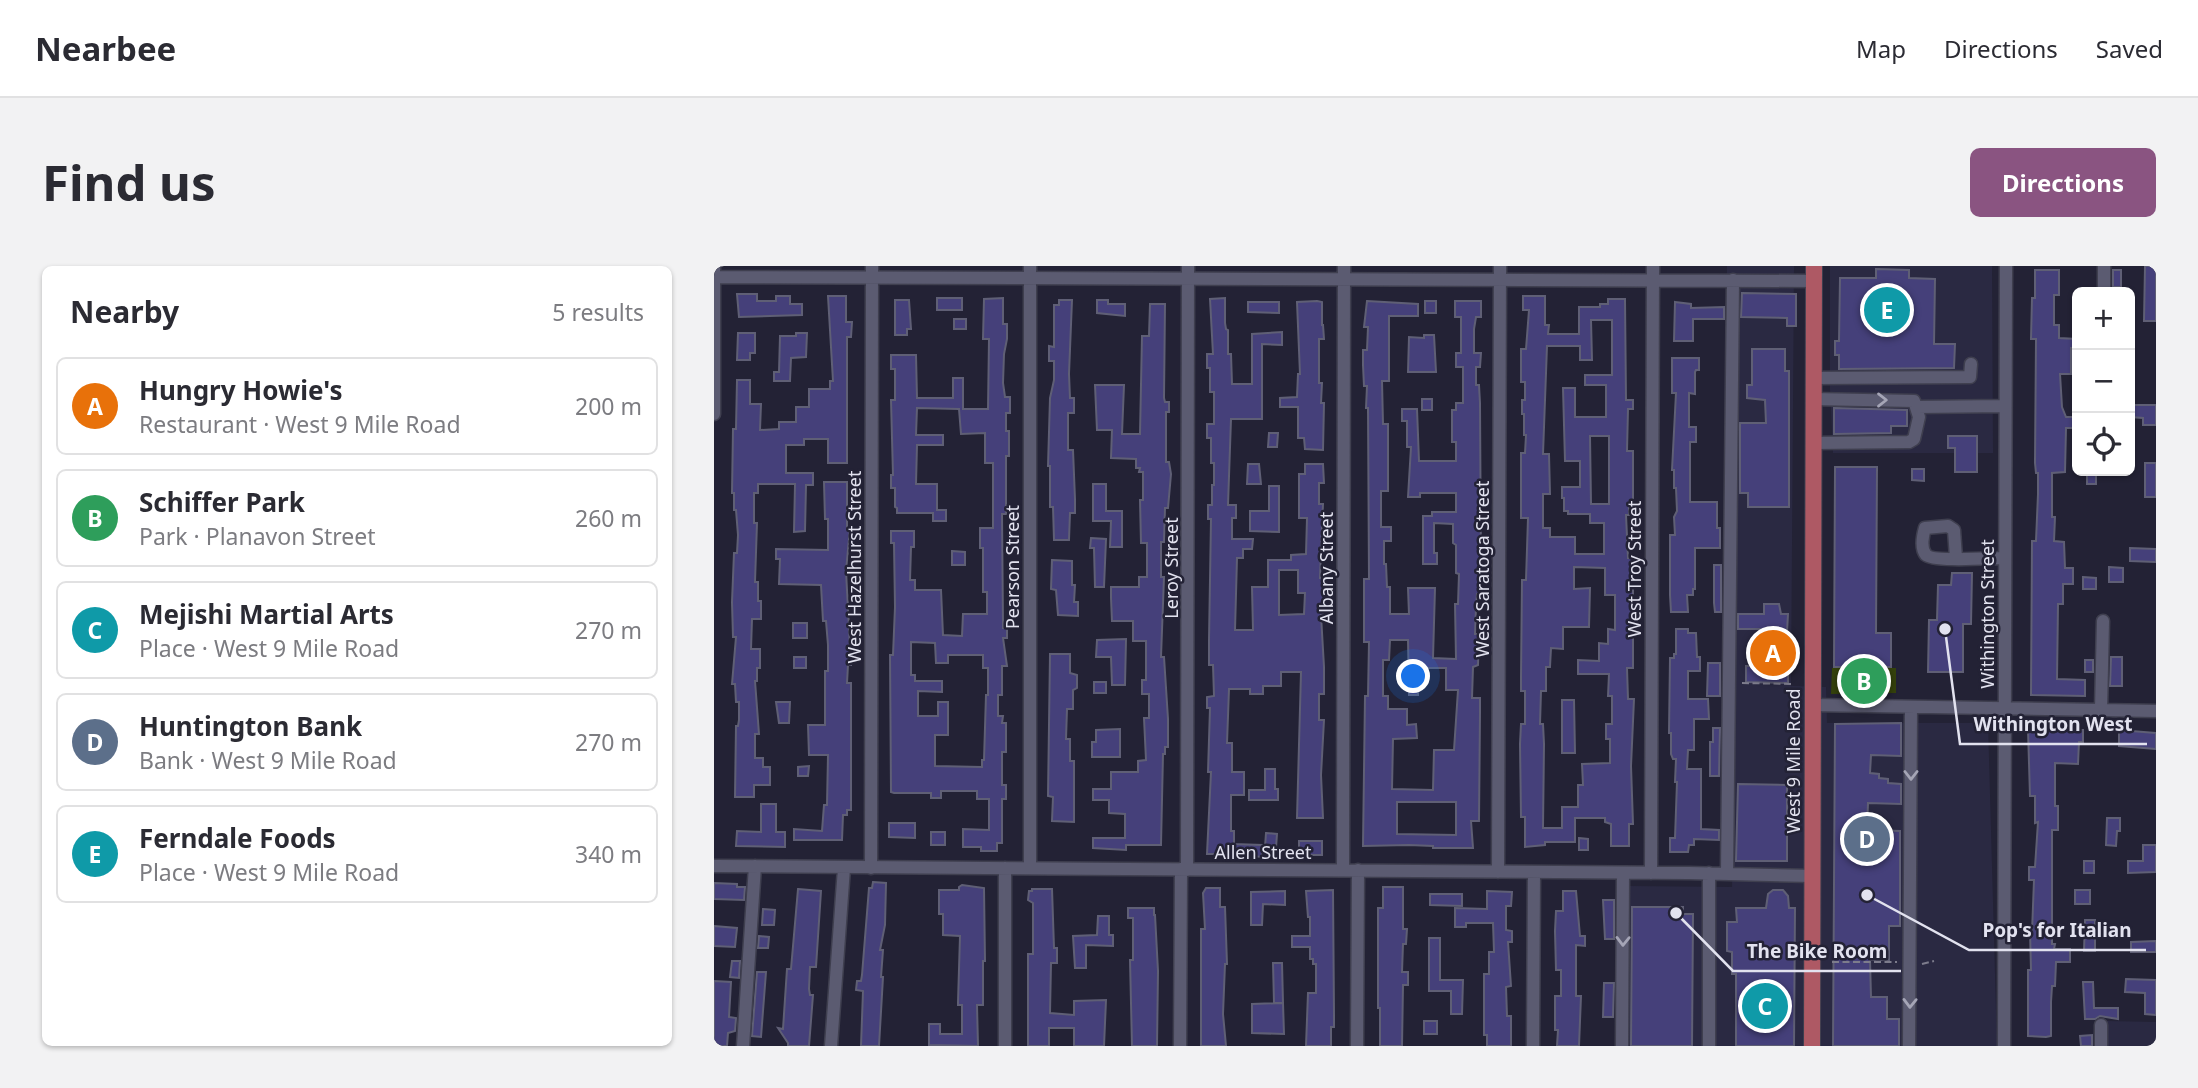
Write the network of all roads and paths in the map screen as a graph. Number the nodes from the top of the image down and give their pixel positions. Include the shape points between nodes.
1 (714, 266) edge
2 (1500, 266) edge
3 (1653, 266) edge
4 (2006, 266) edge
5 (2104, 266) edge
6 (872, 272) edge
7 (1030, 272) edge
8 (1188, 272) edge
9 (1344, 273) edge
10 (1814, 273) edge
11 (714, 277) edge
12 (1500, 280) junction
13 (1652, 280) junction
14 (1732, 280) junction
15 (2104, 287) edge
16 (714, 312) edge
17 (1971, 364) dead end
18 (1814, 378) junction
19 (1813, 399) junction
20 (2005, 406) junction
21 (1917, 407) junction
22 (714, 414) edge
23 (1813, 443) junction
24 (1956, 558) dead end
25 (2005, 558) junction
26 (2103, 621) dead end
27 (1736, 683) dead end
28 (1793, 684) dead end
29 (1812, 705) junction
30 (1911, 707) junction
31 (2004, 709) junction
32 (2101, 710) junction
33 (2156, 711) edge
34 (714, 866) edge
35 (755, 866) junction
36 (844, 868) junction
37 (871, 868) junction
38 (1005, 868) junction
39 (1030, 868) junction
40 (1184, 870) junction
41 (1343, 870) junction
42 (1358, 870) junction
43 (1498, 872) junction
44 (1534, 872) junction
45 (1623, 873) junction
46 (1651, 873) junction
47 (1709, 873) junction
48 (1727, 874) junction
49 (1812, 876) junction
50 (1934, 961) dead end
51 (1832, 962) dead end
52 (1906, 962) dead end
53 (1920, 964) dead end
54 (2101, 1025) dead end
55 (743, 1046) edge
56 (831, 1046) edge
57 (1005, 1046) edge
58 (1180, 1046) edge
59 (1357, 1046) edge
60 (1533, 1046) edge
61 (1622, 1046) edge
62 (1709, 1046) edge
63 (1812, 1046) edge
64 (1909, 1046) edge
65 (2004, 1046) edge
66 (2101, 1046) edge

1 - 11 street
2 - 12 street, West Saratoga Street
3 - 13 street, West Troy Street
4 - 20 street, Withington Street
5 - 15 street
6 - 7 street
6 - 11 street
6 - 37 street, West Hazelhurst Street
7 - 8 street
7 - 39 street, Pearson Street
8 - 9 street
8 - 40 street, Leroy Street
9 - 12 street
9 - 41 street, Albany Street
10 - 14 street
10 - 18 main road, West 9 Mile Road
11 - 16 street
12 - 13 street
12 - 43 street, West Saratoga Street
13 - 14 street
13 - 46 street, West Troy Street
14 - 48 street
16 - 22 street
17 - 18 street via 1969,377
18 - 19 main road, West 9 Mile Road
19 -> 21 street via 1914,401
19 - 23 main road, West 9 Mile Road
20 - 21 street
20 - 25 street, Withington Street
21 - 23 street via 1917,430 1909,442
23 - 29 main road, West 9 Mile Road
24 - 25 street
25 - 31 street, Withington Street
26 - 32 street
27 - 28 path
29 - 30 street
29 - 49 main road, West 9 Mile Road
30 - 31 street
30 -> 64 street
31 - 32 street
31 - 65 street, Withington Street
32 - 33 street
34 - 35 street, Allen Street
35 - 36 street, Allen Street
35 - 55 street
36 - 37 street, Allen Street
36 - 56 street
37 - 38 street, Allen Street
38 - 39 street, Allen Street
38 - 57 street
39 - 40 street, Allen Street
40 - 41 street, Allen Street
40 - 58 street, Leroy Street
41 - 42 street, Allen Street
42 - 43 street, Allen Street
42 - 59 street
43 - 44 street, Allen Street
44 - 45 street, Allen Street
44 - 60 street
45 - 46 street, Allen Street
45 -> 61 street
46 - 47 street, Allen Street
47 - 48 street, Allen Street
47 - 62 street
48 - 49 street, Allen Street
49 - 63 main road, West 9 Mile Road
50 - 53 path
51 - 52 path
54 - 66 street

